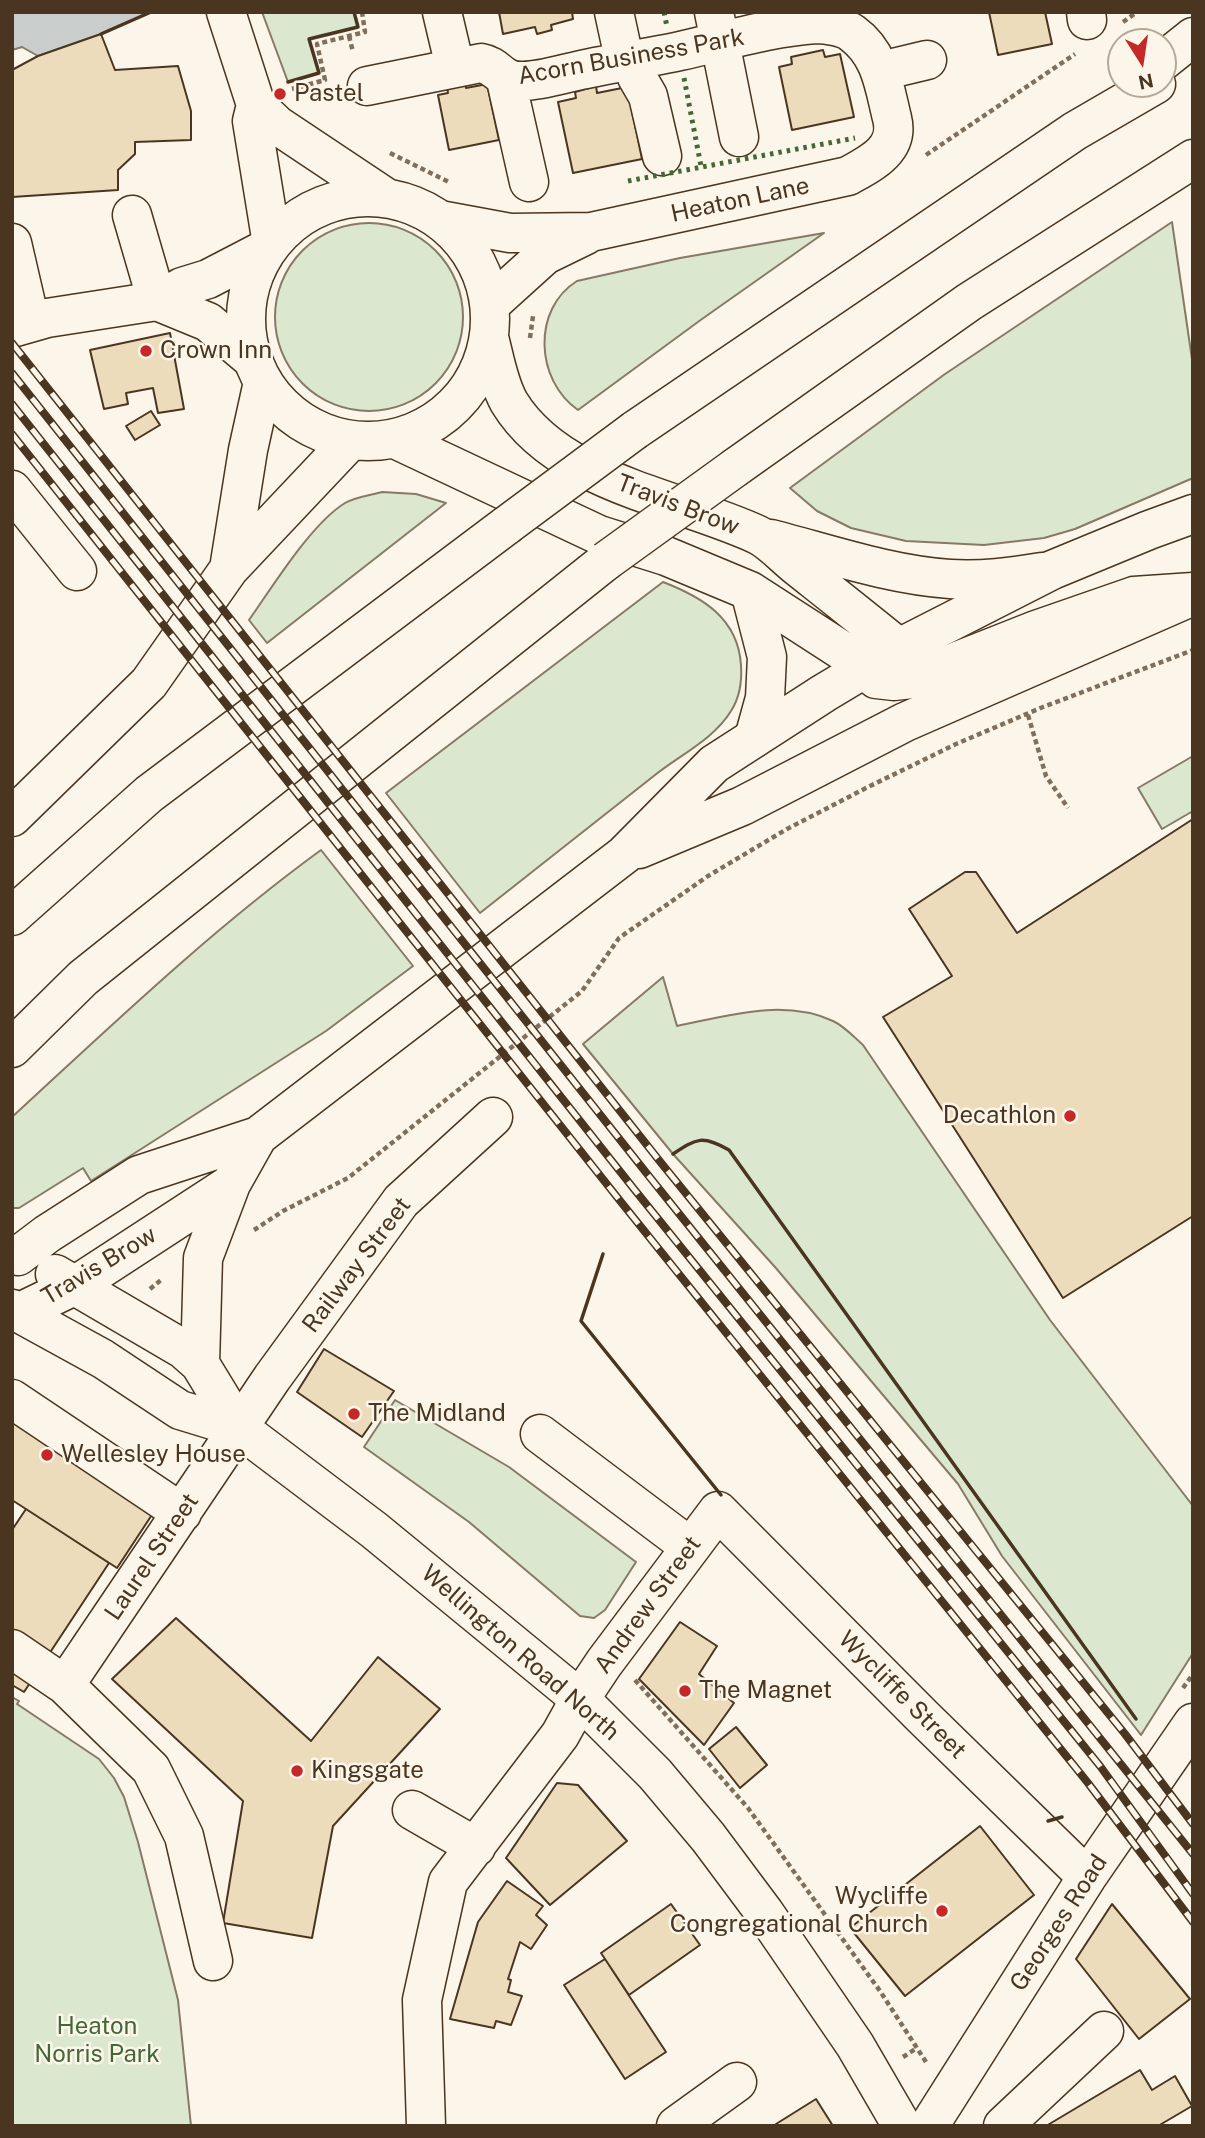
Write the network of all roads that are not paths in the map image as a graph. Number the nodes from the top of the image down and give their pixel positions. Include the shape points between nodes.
1 (226, 12) edge
2 (442, 12) edge
3 (614, 12) edge
4 (817, 18) edge
5 (718, 27) edge
6 (1193, 37) edge
7 (1177, 50) edge
8 (927, 60) dead end
9 (629, 62) junction
10 (1193, 63) edge
11 (455, 67) junction
12 (881, 71) junction
13 (1177, 72) edge
14 (506, 80) junction
15 (367, 86) dead end
16 (1116, 98) edge
17 (1132, 98) edge
18 (256, 105) junction
19 (1075, 131) junction
20 (739, 137) dead end
21 (884, 154) joint
22 (662, 156) dead end
23 (1193, 159) edge
24 (529, 182) dead end
25 (385, 198) junction
26 (452, 204) junction
27 (132, 215) dead end
28 (591, 232) junction
29 (12, 243) edge
30 (265, 245) junction
31 (157, 301) junction
32 (493, 302) junction
33 (21, 325) edge
34 (490, 341) junction
35 (257, 370) junction
36 (395, 439) junction
37 (349, 442) junction
38 (12, 490) edge
39 (1193, 514) edge
40 (759, 536) junction
41 (229, 569) junction
42 (76, 570) dead end
43 (1052, 570) junction
44 (750, 591) junction
45 (1193, 594) edge
46 (906, 663) junction
47 (864, 669) junction
48 (905, 722) junction
49 (754, 737) junction
50 (12, 817) edge
51 (624, 855) junction
52 (12, 916) edge
53 (12, 1048) edge
54 (493, 1117) dead end
55 (258, 1136) junction
56 (231, 1185) junction
57 (15, 1255) edge
58 (76, 1285) junction
59 (15, 1311) edge
60 (200, 1364) junction
61 (12, 1399) edge
62 (239, 1428) junction
63 (540, 1434) dead end
64 (718, 1511) joint
65 (182, 1513) junction
66 (690, 1547) junction
67 (12, 1649) edge
68 (65, 1685) junction
69 (580, 1699) junction
70 (1193, 1723) edge
71 (412, 1810) dead end
72 (476, 1847) junction
73 (1087, 1877) junction
74 (213, 1961) dead end
75 (1104, 2031) dead end
76 (737, 2082) dead end
77 (426, 2126) edge
78 (676, 2126) edge
79 (902, 2126) edge
80 (929, 2126) edge
81 (1003, 2126) edge

1 - 18 main road
2 - 11 main road
3 - 9 main road
4 - 5 main road, Acorn Business Park
4 - 12 main road, Acorn Business Park via 850,31
5 - 9 main road, Acorn Business Park
5 - 20 main road
6 - 7 main road
8 - 12 main road
9 - 14 main road, Acorn Business Park via 524,82
9 - 22 main road via 648,96
10 - 13 main road
11 - 14 main road, Acorn Business Park via 488,64
11 - 15 main road, Acorn Business Park
12 - 21 main road, Acorn Business Park via 894,125
14 - 24 main road
16 - 19 main road
17 - 19 main road
18 - 25 main road via 277,125
18 - 30 main road via 252,121
19 - 52 main road, bridge via 635,430 149,794
21 - 28 main road, Heaton Lane via 848,176 827,182
23 - 53 main road, bridge via 968,302 606,561 83,978
25 - 26 main road via 426,211
25 - 30 main road via 355,197 314,208
26 - 28 main road, Heaton Lane via 510,233
26 - 32 main road
27 - 31 main road
28 - 32 main road, Heaton Lane via 545,255
29 - 33 main road
30 - 31 main road via 208,279
30 - 35 main road via 247,300
31 - 33 main road
31 - 35 main road via 208,323
32 - 34 main road
34 - 36 main road via 478,375 457,404 429,425
34 - 40 main road, Travis Brow via 508,399 524,423 560,453 627,487
35 - 37 main road via 295,416
35 - 41 main road
36 - 37 main road
36 - 44 main road via 599,535 666,556
37 - 41 main road
38 - 42 main road
39 - 43 main road, Travis Brow
40 - 43 main road via 949,579 993,579
40 - 46 main road, Travis Brow
41 - 50 main road via 149,683
43 - 46 main road, Travis Brow
44 - 47 main road
44 - 49 main road via 767,657 765,698
45 - 46 main road via 1134,596 1024,635
45 - 48 main road, Travis Brow
46 - 47 main road, Travis Brow
46 - 48 main road
47 - 49 main road, Travis Brow
48 - 51 main road, Travis Brow via 742,806
49 - 51 main road, Travis Brow via 714,764
51 - 55 main road, Travis Brow
54 - 62 main road, Railway Street via 401,1202
55 - 56 main road, Travis Brow
55 - 57 main road, Travis Brow via 139,1175
56 - 58 main road, Travis Brow
56 - 60 main road via 203,1258
57 - 58 main road, Wellington Road North
57 - 59 main road, Travis Brow
58 - 59 main road, Travis Brow
58 - 60 main road, Wellington Road North via 183,1349
59 - 62 main road, Wellington Road North via 103,1359 180,1410
60 - 62 main road, Wellington Road North
61 - 65 main road
62 - 65 main road, Laurel Street
62 - 69 main road, Wellington Road North via 374,1530
63 - 66 main road
64 - 66 main road, Andrew Street
64 - 73 main road, Wycliffe Street
65 - 68 main road, Laurel Street
66 - 69 main road, Andrew Street
67 - 68 main road
68 - 74 main road via 151,1769 184,1836
69 - 72 main road, Andrew Street via 560,1735
69 - 79 main road, Wellington Road North via 655,1774 708,1837 855,2045
70 - 73 main road, Georges Road
71 - 72 main road
72 - 77 main road, Andrew Street via 448,1882 422,2000
73 - 80 main road, Georges Road
75 - 81 main road
76 - 78 main road

